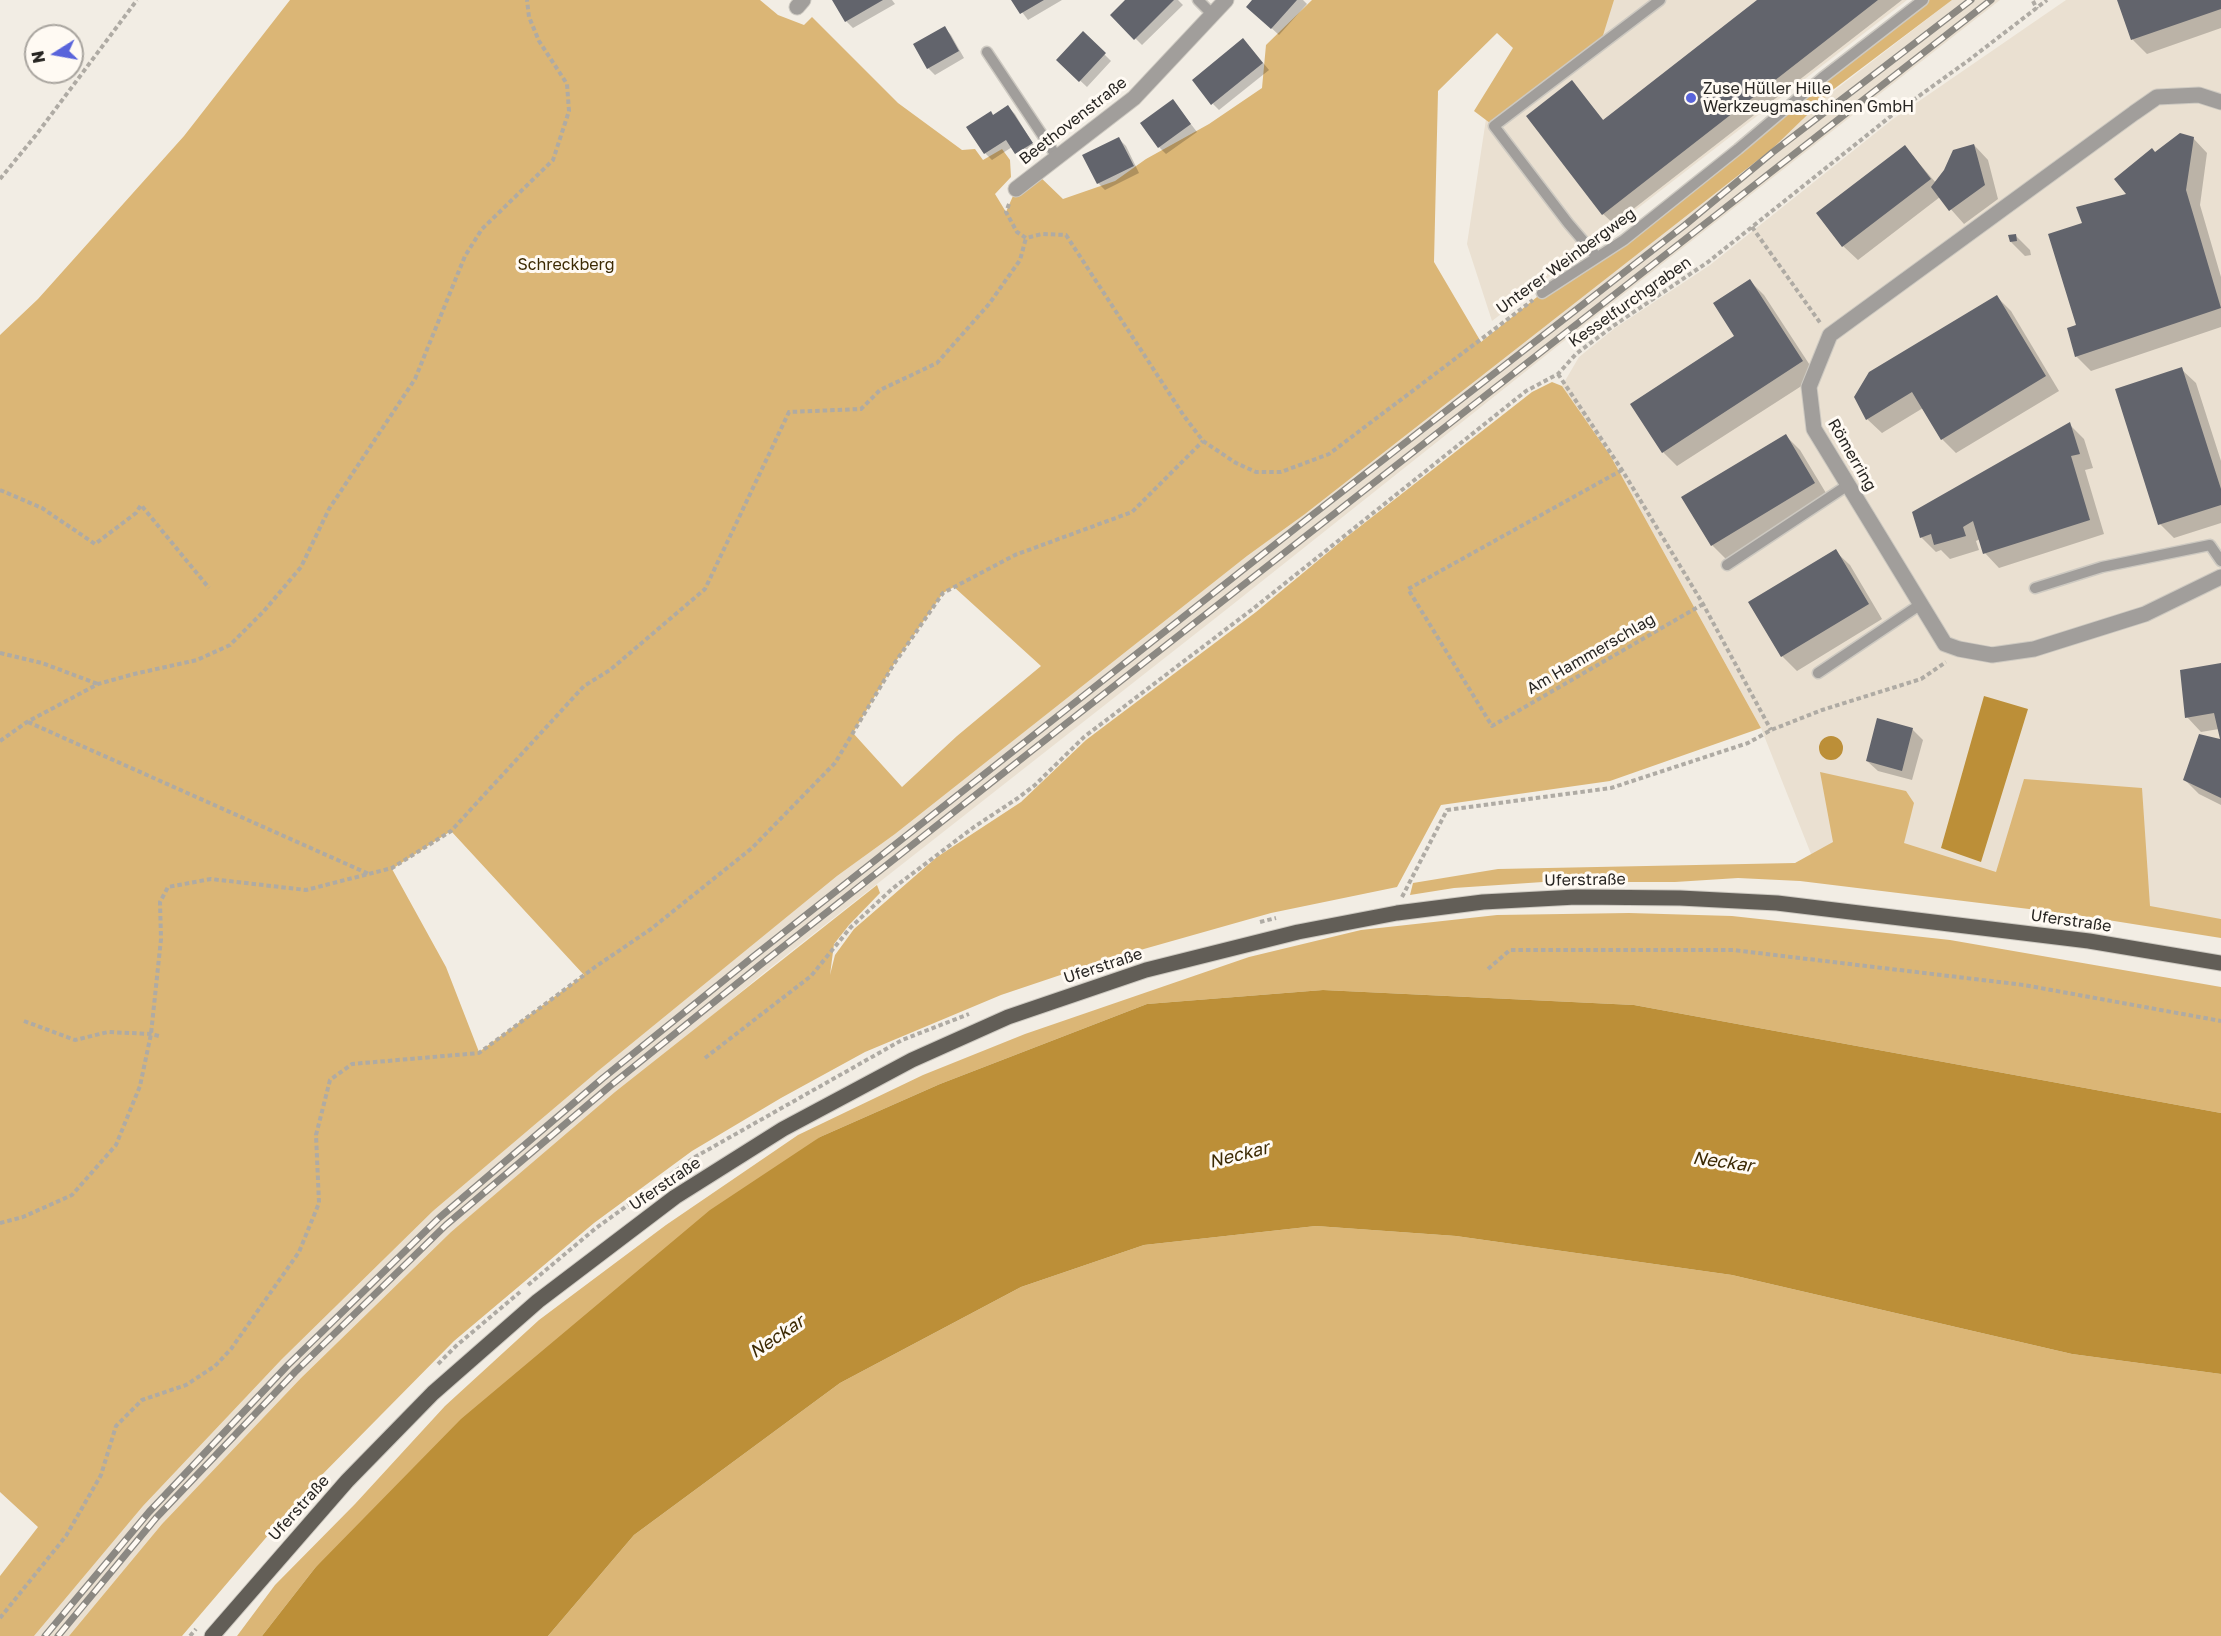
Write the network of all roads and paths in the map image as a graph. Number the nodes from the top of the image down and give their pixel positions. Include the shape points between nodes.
1 (137, 0) edge
2 (527, 0) edge
3 (1198, 0) edge
4 (1226, 0) edge
5 (1660, 0) edge
6 (1923, 0) edge
7 (2047, 0) edge
8 (2033, 1) edge
9 (2037, 9) junction
10 (1212, 14) junction
11 (987, 52) dead end
12 (2221, 102) edge
13 (1057, 157) junction
14 (0, 179) edge
15 (1016, 189) joint
16 (1752, 227) junction
17 (1026, 238) junction
18 (1597, 257) junction
19 (1542, 293) joint
20 (1830, 336) junction
21 (1558, 374) junction
22 (1203, 441) junction
23 (1622, 470) junction
24 (1848, 486) junction
25 (0, 490) edge
26 (2221, 561) edge
27 (1726, 565) dead end
28 (2221, 577) edge
29 (209, 588) dead end
30 (2035, 588) dead end
31 (1703, 604) junction
32 (1921, 604) junction
33 (1959, 649) junction
34 (0, 653) edge
35 (1818, 673) dead end
36 (98, 684) junction
37 (27, 722) junction
38 (1771, 730) junction
39 (0, 741) edge
40 (370, 874) junction
41 (1394, 897) dead end
42 (1282, 917) dead end
43 (1249, 925) dead end
44 (2221, 963) edge
45 (1488, 969) dead end
46 (975, 1012) dead end
47 (24, 1021) dead end
48 (2221, 1021) edge
49 (151, 1034) junction
50 (159, 1036) dead end
51 (705, 1058) dead end
52 (0, 1223) edge
53 (431, 1371) dead end
54 (0, 1618) edge
55 (198, 1627) dead end
56 (190, 1636) edge
57 (212, 1636) edge

1 - 14 path
2 - 36 path via 539,41 567,84 568,111 553,160 482,230 465,256 415,379 329,509 301,567 230,645 197,660
3 - 10 lane
4 - 10 street, Beethovenstraße
5 - 18 lane via 1494,126
6 - 18 lane, Unterer Weinbergweg via 1624,240
7 - 9 path, Kesselfurchgraben
8 - 9 path
9 - 16 path, Kesselfurchgraben via 1891,116
10 - 13 street, Beethovenstraße via 1134,98
11 - 13 lane
12 - 20 street via 2199,95 2157,97
13 - 15 street, Beethovenstraße
15 - 17 path via 1006,212 1017,232
16 - 20 path
16 - 21 path, Kesselfurchgraben via 1576,354
17 - 22 path, Unterer Weinbergweg via 1066,235
17 - 40 path via 1020,260 989,304 938,363 880,390 861,409 789,412 705,589 610,670 584,686 451,831 392,868
18 - 19 lane, Unterer Weinbergweg
19 - 22 path, Unterer Weinbergweg via 1329,454 1306,465 1281,472 1256,472
20 - 24 street, Römerring via 1809,387 1814,429
21 - 23 path
21 - 51 path via 1526,390 1254,608 1084,737 1035,785 892,889 851,927 811,976
22 - 54 path via 1132,512 1015,555 943,593 894,664 835,763 752,848 651,929 478,1053 352,1064 330,1080 316,1135 319,1203 299,1252 231,1349 214,1366 186,1385 142,1400 116,1425 101,1475 66,1536
23 - 31 path
23 - 31 path, Am Hammerschlag via 1408,589 1492,726
24 - 27 lane
24 - 32 street, Römerring
25 - 29 path via 42,508 95,544 141,505
26 - 30 lane via 2210,545 2102,567
28 - 33 street, Römerring via 2145,614 2034,649 1992,655
31 - 38 path
32 - 33 street, Römerring via 1945,644
32 - 35 lane
33 - 38 path via 1921,679
34 - 36 path via 42,663
36 - 37 path
37 - 39 path
37 - 40 path
38 - 41 path via 1748,743 1611,788 1447,810 1403,895
40 - 49 path via 306,890 211,879 168,887 160,902 161,939
42 - 43 path
44 - 57 main road, Uferstraße via 2090,941 1777,903 1576,897 1483,902 1397,913 1298,932 1146,970 1008,1017 912,1060 783,1129 675,1197 538,1301 433,1393 347,1480
45 - 48 path via 1510,950 1733,950 2024,985
46 - 53 path via 902,1040 695,1157 596,1228
47 - 49 path via 75,1040 108,1032
49 - 50 path
49 - 52 path via 140,1086 116,1145 72,1195
55 - 56 path

